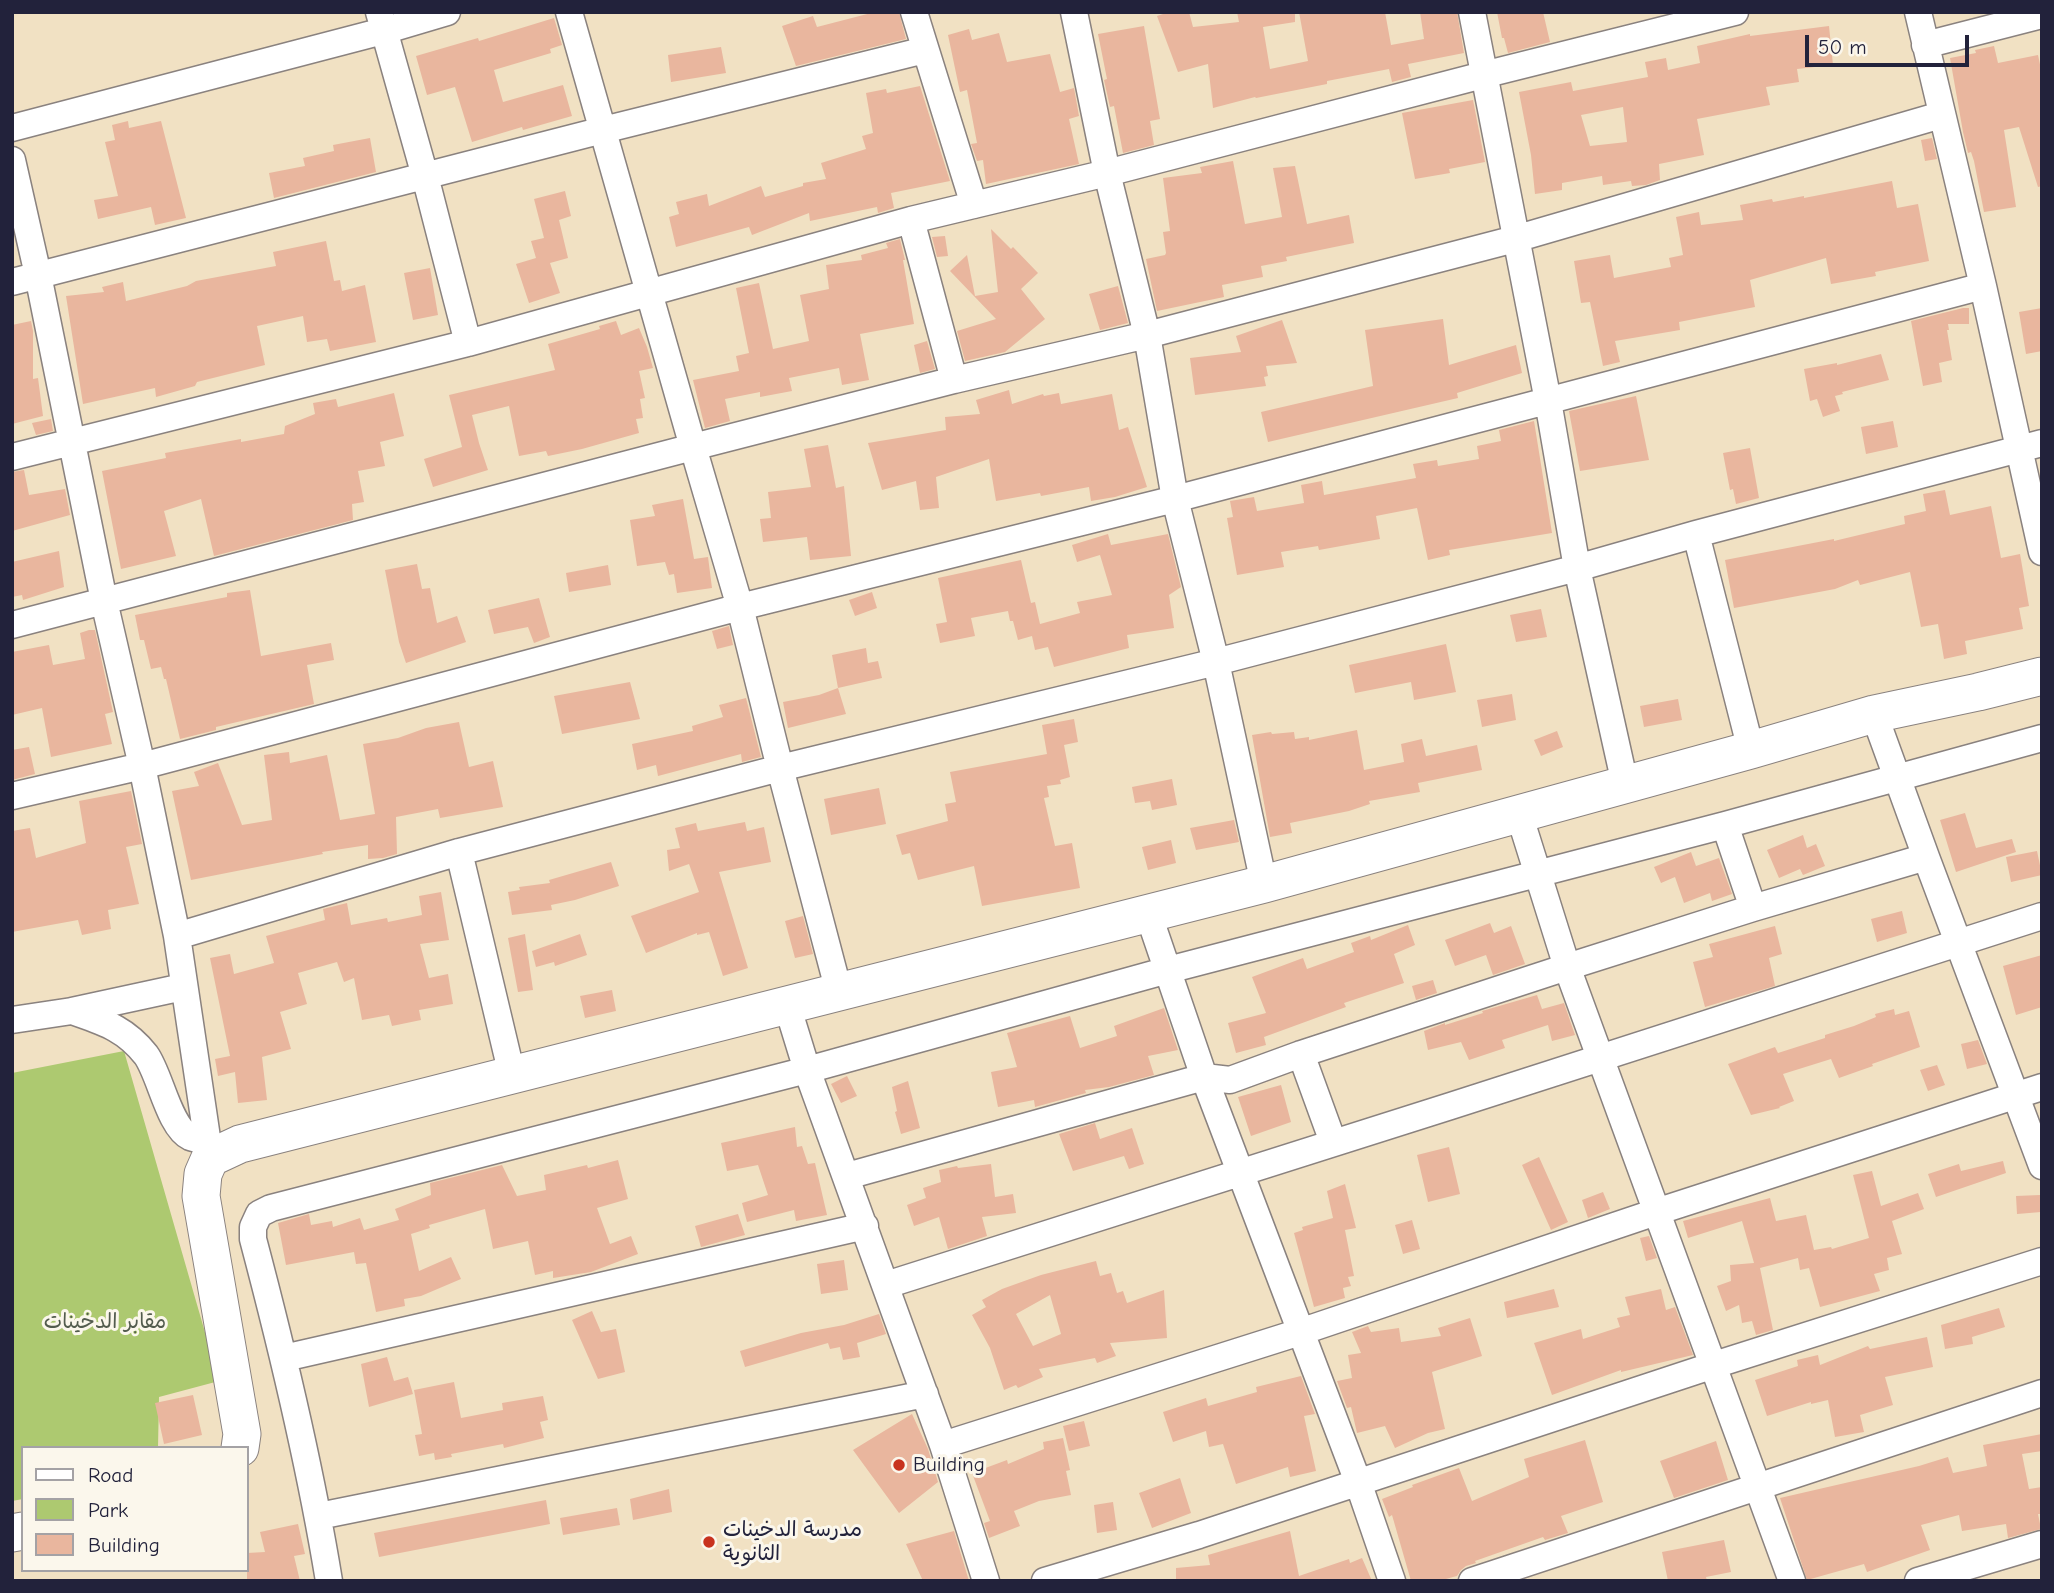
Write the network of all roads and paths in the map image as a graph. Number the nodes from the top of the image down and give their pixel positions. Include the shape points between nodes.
1 (447, 12) edge
2 (569, 12) edge
3 (914, 12) edge
4 (1074, 12) edge
5 (1472, 12) edge
6 (1734, 12) edge
7 (1918, 12) edge
8 (2042, 15) edge
9 (381, 22) edge
10 (1925, 45) junction
11 (925, 50) junction
12 (1483, 75) junction
13 (1941, 115) junction
14 (12, 128) edge
15 (603, 130) junction
16 (12, 160) edge
17 (1107, 173) junction
18 (425, 176) junction
19 (974, 205) junction
20 (911, 220) junction
21 (1515, 239) junction
22 (38, 275) junction
23 (12, 282) edge
24 (1983, 286) junction
25 (649, 292) junction
26 (1147, 335) junction
27 (468, 344) junction
28 (954, 380) junction
29 (1548, 401) junction
30 (71, 443) junction
31 (2030, 446) edge
32 (693, 447) junction
33 (12, 457) edge
34 (1175, 499) junction
35 (1696, 534) junction
36 (2042, 552) edge
37 (1577, 568) junction
38 (104, 601) junction
39 (740, 607) junction
40 (12, 625) edge
41 (1216, 662) junction
42 (2042, 676) edge
43 (1874, 714) junction
44 (2042, 738) edge
45 (1751, 750) junction
46 (142, 766) junction
47 (780, 768) junction
48 (1897, 777) junction
49 (1625, 784) junction
50 (12, 796) edge
51 (1519, 814) junction
52 (1725, 825) junction
53 (458, 852) junction
54 (1926, 857) junction
55 (1536, 873) junction
56 (1264, 884) junction
57 (1753, 908) junction
58 (1148, 914) junction
59 (2042, 916) edge
60 (177, 936) junction
61 (1959, 943) junction
62 (1566, 967) junction
63 (1168, 970) junction
64 (183, 987) junction
65 (839, 992) junction
66 (787, 1005) junction
67 (72, 1011) junction
68 (12, 1020) edge
69 (1301, 1054) junction
70 (1601, 1059) junction
71 (807, 1070) junction
72 (512, 1075) junction
73 (1203, 1077) junction
74 (2042, 1087) edge
75 (2016, 1096) junction
76 (1333, 1142) junction
77 (209, 1149) junction
78 (2042, 1166) edge
79 (1240, 1172) junction
80 (847, 1176) junction
81 (1656, 1212) junction
82 (865, 1226) junction
83 (2042, 1261) edge
84 (887, 1285) junction
85 (1300, 1332) junction
86 (284, 1358) junction
87 (1711, 1366) junction
88 (2042, 1393) edge
89 (925, 1394) junction
90 (943, 1445) junction
91 (240, 1446) edge
92 (1358, 1482) junction
93 (1758, 1485) junction
94 (319, 1516) junction
95 (2042, 1544) edge
96 (329, 1581) edge
97 (986, 1581) edge
98 (1045, 1581) edge
99 (1392, 1581) edge
100 (1472, 1581) edge
101 (1792, 1581) edge
102 (1919, 1581) edge

1 - 9 street
2 - 15 street
3 - 11 street
4 - 17 street
5 - 12 street
6 - 12 street
7 - 10 street
8 - 10 street
9 - 14 street
9 - 18 street
10 - 13 street
11 - 15 street
11 - 19 street
12 - 17 street
12 - 21 street
13 - 21 street
13 - 24 street
15 - 18 street
15 - 25 street
16 - 22 street
17 - 19 street
17 - 26 street
18 - 22 street
18 - 27 street
19 - 20 street
20 - 25 street
20 - 28 street
21 - 26 street
21 - 29 street
22 - 23 street
22 - 30 street
24 - 29 street
24 - 31 street
25 - 27 street
25 - 32 street
26 - 28 street
26 - 34 street
27 - 30 street
28 - 32 street
29 - 34 street
29 - 37 street
30 - 33 street
30 - 38 street
31 - 35 street
31 - 36 street
32 - 38 street
32 - 39 street
34 - 39 street
34 - 41 street
35 - 37 street
35 - 45 street
37 - 41 street
37 - 49 street
38 - 40 street
38 - 46 street
39 - 46 street
39 - 47 street
41 - 47 street
41 - 56 street
42 - 43 street
43 - 45 street
43 - 48 street
44 - 48 street
45 - 49 street
46 - 50 street
46 - 60 street
47 - 53 street
47 - 65 street
48 - 52 street
48 - 54 street
49 - 51 street
51 - 55 street
51 - 56 street
52 - 55 street
52 - 57 street
53 - 60 street
53 - 72 street
54 - 57 street
54 - 61 street
55 - 62 street
55 - 63 street
56 - 58 street
57 - 62 street
58 - 63 street
58 - 65 street
59 - 61 street
60 - 64 street
61 - 70 street
61 - 75 street
62 - 69 street
62 - 70 street
63 - 71 street
63 - 73 street
64 - 67 street
64 - 77 street
65 - 66 street
66 - 71 street
66 - 72 street
67 - 68 street
67 - 77 street via 116,1027 134,1042 148,1057 183,1131
69 - 73 street via 1230,1080
69 - 76 street
70 - 76 street
70 - 81 street
71 - 80 street
71 - 86 street via 258,1214 253,1239
72 - 77 street
73 - 79 street
73 - 80 street
74 - 75 street
75 - 78 street
75 - 81 street
76 - 79 street
77 - 91 street via 201,1196 242,1434
79 - 84 street
79 - 85 street
80 - 82 street
81 - 85 street
81 - 87 street
82 - 84 street
82 - 86 street
83 - 87 street
84 - 89 street
85 - 90 street
85 - 92 street
86 - 94 street
87 - 92 street
87 - 93 street
88 - 93 street
89 - 90 street
89 - 94 street
90 - 97 street
92 - 98 street
92 - 99 street
93 - 100 street
93 - 101 street
94 - 96 street
95 - 102 street

